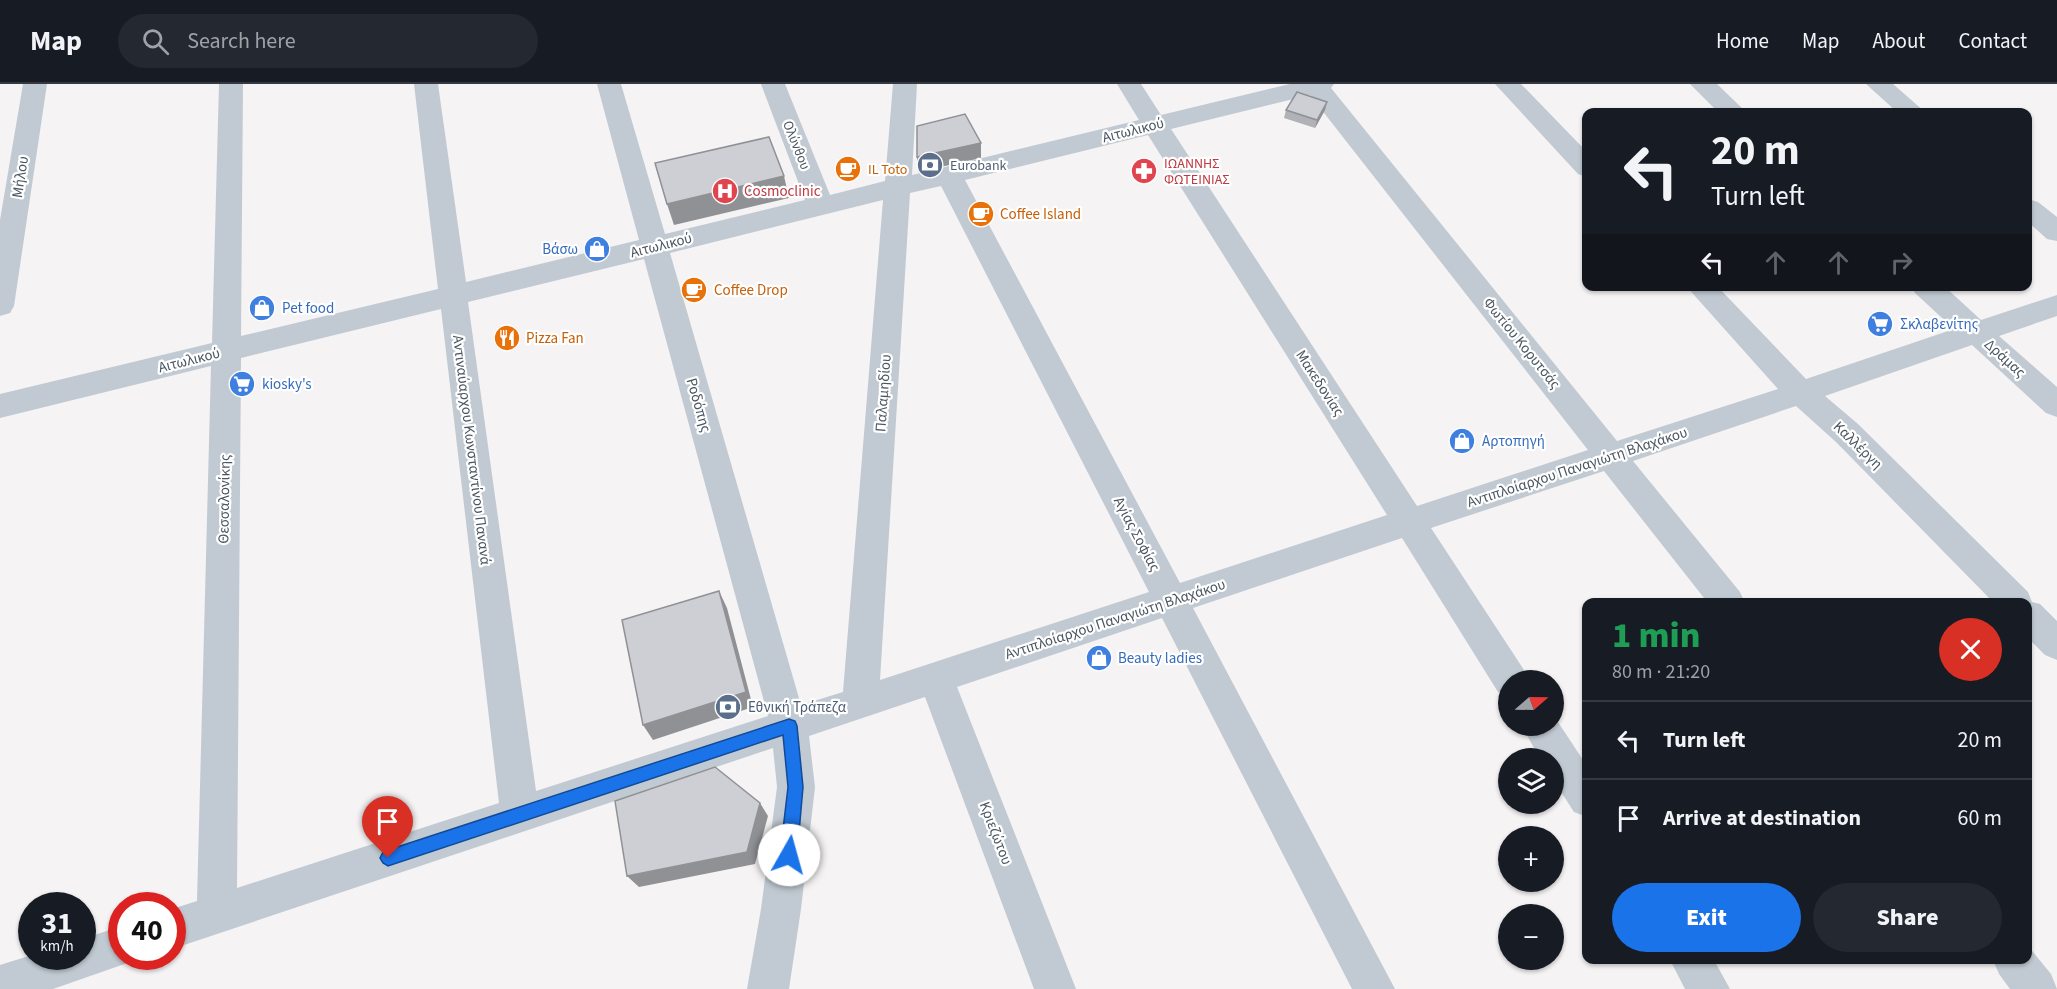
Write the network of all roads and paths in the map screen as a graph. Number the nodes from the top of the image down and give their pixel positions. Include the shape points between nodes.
1 (35, 84) edge
2 (231, 84) edge
3 (426, 84) edge
4 (609, 84) edge
5 (773, 84) edge
6 (905, 84) edge
7 (1129, 84) edge
8 (1317, 84) edge
9 (1507, 84) edge
10 (1702, 84) edge
11 (1878, 84) edge
12 (1729, 108) edge
13 (1907, 108) edge
14 (1155, 124) junction
15 (1582, 163) edge
16 (949, 175) junction
17 (897, 187) junction
18 (821, 206) junction
19 (2032, 211) edge
20 (2057, 232) edge
21 (655, 246) junction
22 (1705, 291) edge
23 (1931, 291) edge
24 (453, 296) junction
25 (2057, 305) edge
26 (0, 306) edge
27 (1976, 332) junction
28 (226, 351) junction
29 (1801, 393) junction
30 (2057, 405) edge
31 (0, 406) edge
32 (1611, 455) junction
33 (1409, 522) junction
34 (1724, 598) edge
35 (2011, 598) edge
36 (1172, 600) junction
37 (2032, 619) edge
38 (2057, 644) edge
39 (1504, 670) edge
40 (936, 678) junction
41 (860, 703) junction
42 (789, 726) junction
43 (1546, 736) edge
44 (1582, 791) edge
45 (520, 815) junction
46 (217, 914) junction
47 (186, 924) edge
48 (108, 951) edge
49 (1692, 964) edge
50 (2016, 964) edge
51 (0, 986) edge
52 (768, 989) edge
53 (1055, 989) edge
54 (1374, 989) edge
55 (1708, 989) edge
56 (2036, 989) edge

1 - 26 street, Μήλου
2 - 28 street, Θεσσαλονίκης
3 - 24 street, Αντιναύαρχου Κωνσταντίνου Πανανά
4 - 21 street, Ροδόπης
5 - 18 street, Ολύνθου
6 - 17 street, Παλαμηδίου
7 - 14 street, Μακεδονίας
8 - 14 street, Αιτωλικού
8 - 32 street, Φωτίου Κορυτσάς
9 - 15 street
10 - 12 street
11 - 13 street
14 - 16 street, Αιτωλικού
14 - 33 street, Μακεδονίας
16 - 17 street, Αιτωλικού
16 - 36 street, Αγίας Σοφίας
17 - 18 street, Αιτωλικού
17 - 41 street, Παλαμηδίου
18 - 21 street, Αιτωλικού
19 - 20 street
21 - 24 street, Αιτωλικού
21 - 42 street, Ροδόπης
22 - 29 street, Καλλέργη
23 - 27 street, Δράμας
24 - 28 street, Αιτωλικού
24 - 45 street, Αντιναύαρχου Κωνσταντίνου Πανανά
25 - 27 street, Αντιπλοίαρχου Παναγιώτη Βλαχάκου
27 - 29 street, Αντιπλοίαρχου Παναγιώτη Βλαχάκου
27 - 30 street, Δράμας
28 - 31 street, Αιτωλικού
28 - 46 street, Θεσσαλονίκης
29 - 32 street, Αντιπλοίαρχου Παναγιώτη Βλαχάκου
29 - 35 street, Καλλέργη via 1847,433
32 - 33 street, Αντιπλοίαρχου Παναγιώτη Βλαχάκου
32 - 34 street, Φωτίου Κορυτσάς
33 - 36 street, Αντιπλοίαρχου Παναγιώτη Βλαχάκου
33 - 39 street, Μακεδονίας
36 - 40 street, Αντιπλοίαρχου Παναγιώτη Βλαχάκου
36 - 54 street, Αγίας Σοφίας
37 - 38 street
40 - 41 street, Αντιπλοίαρχου Παναγιώτη Βλαχάκου
40 - 53 street, Κριεζώτου
41 - 42 street, Αντιπλοίαρχου Παναγιώτη Βλαχάκου
42 - 45 street, Αντιπλοίαρχου Παναγιώτη Βλαχάκου
42 - 52 street via 796,787
43 - 44 street
45 - 46 street, Αντιπλοίαρχου Παναγιώτη Βλαχάκου
46 - 47 street, Αντιπλοίαρχου Παναγιώτη Βλαχάκου
48 - 51 street
49 - 55 street
50 - 56 street

